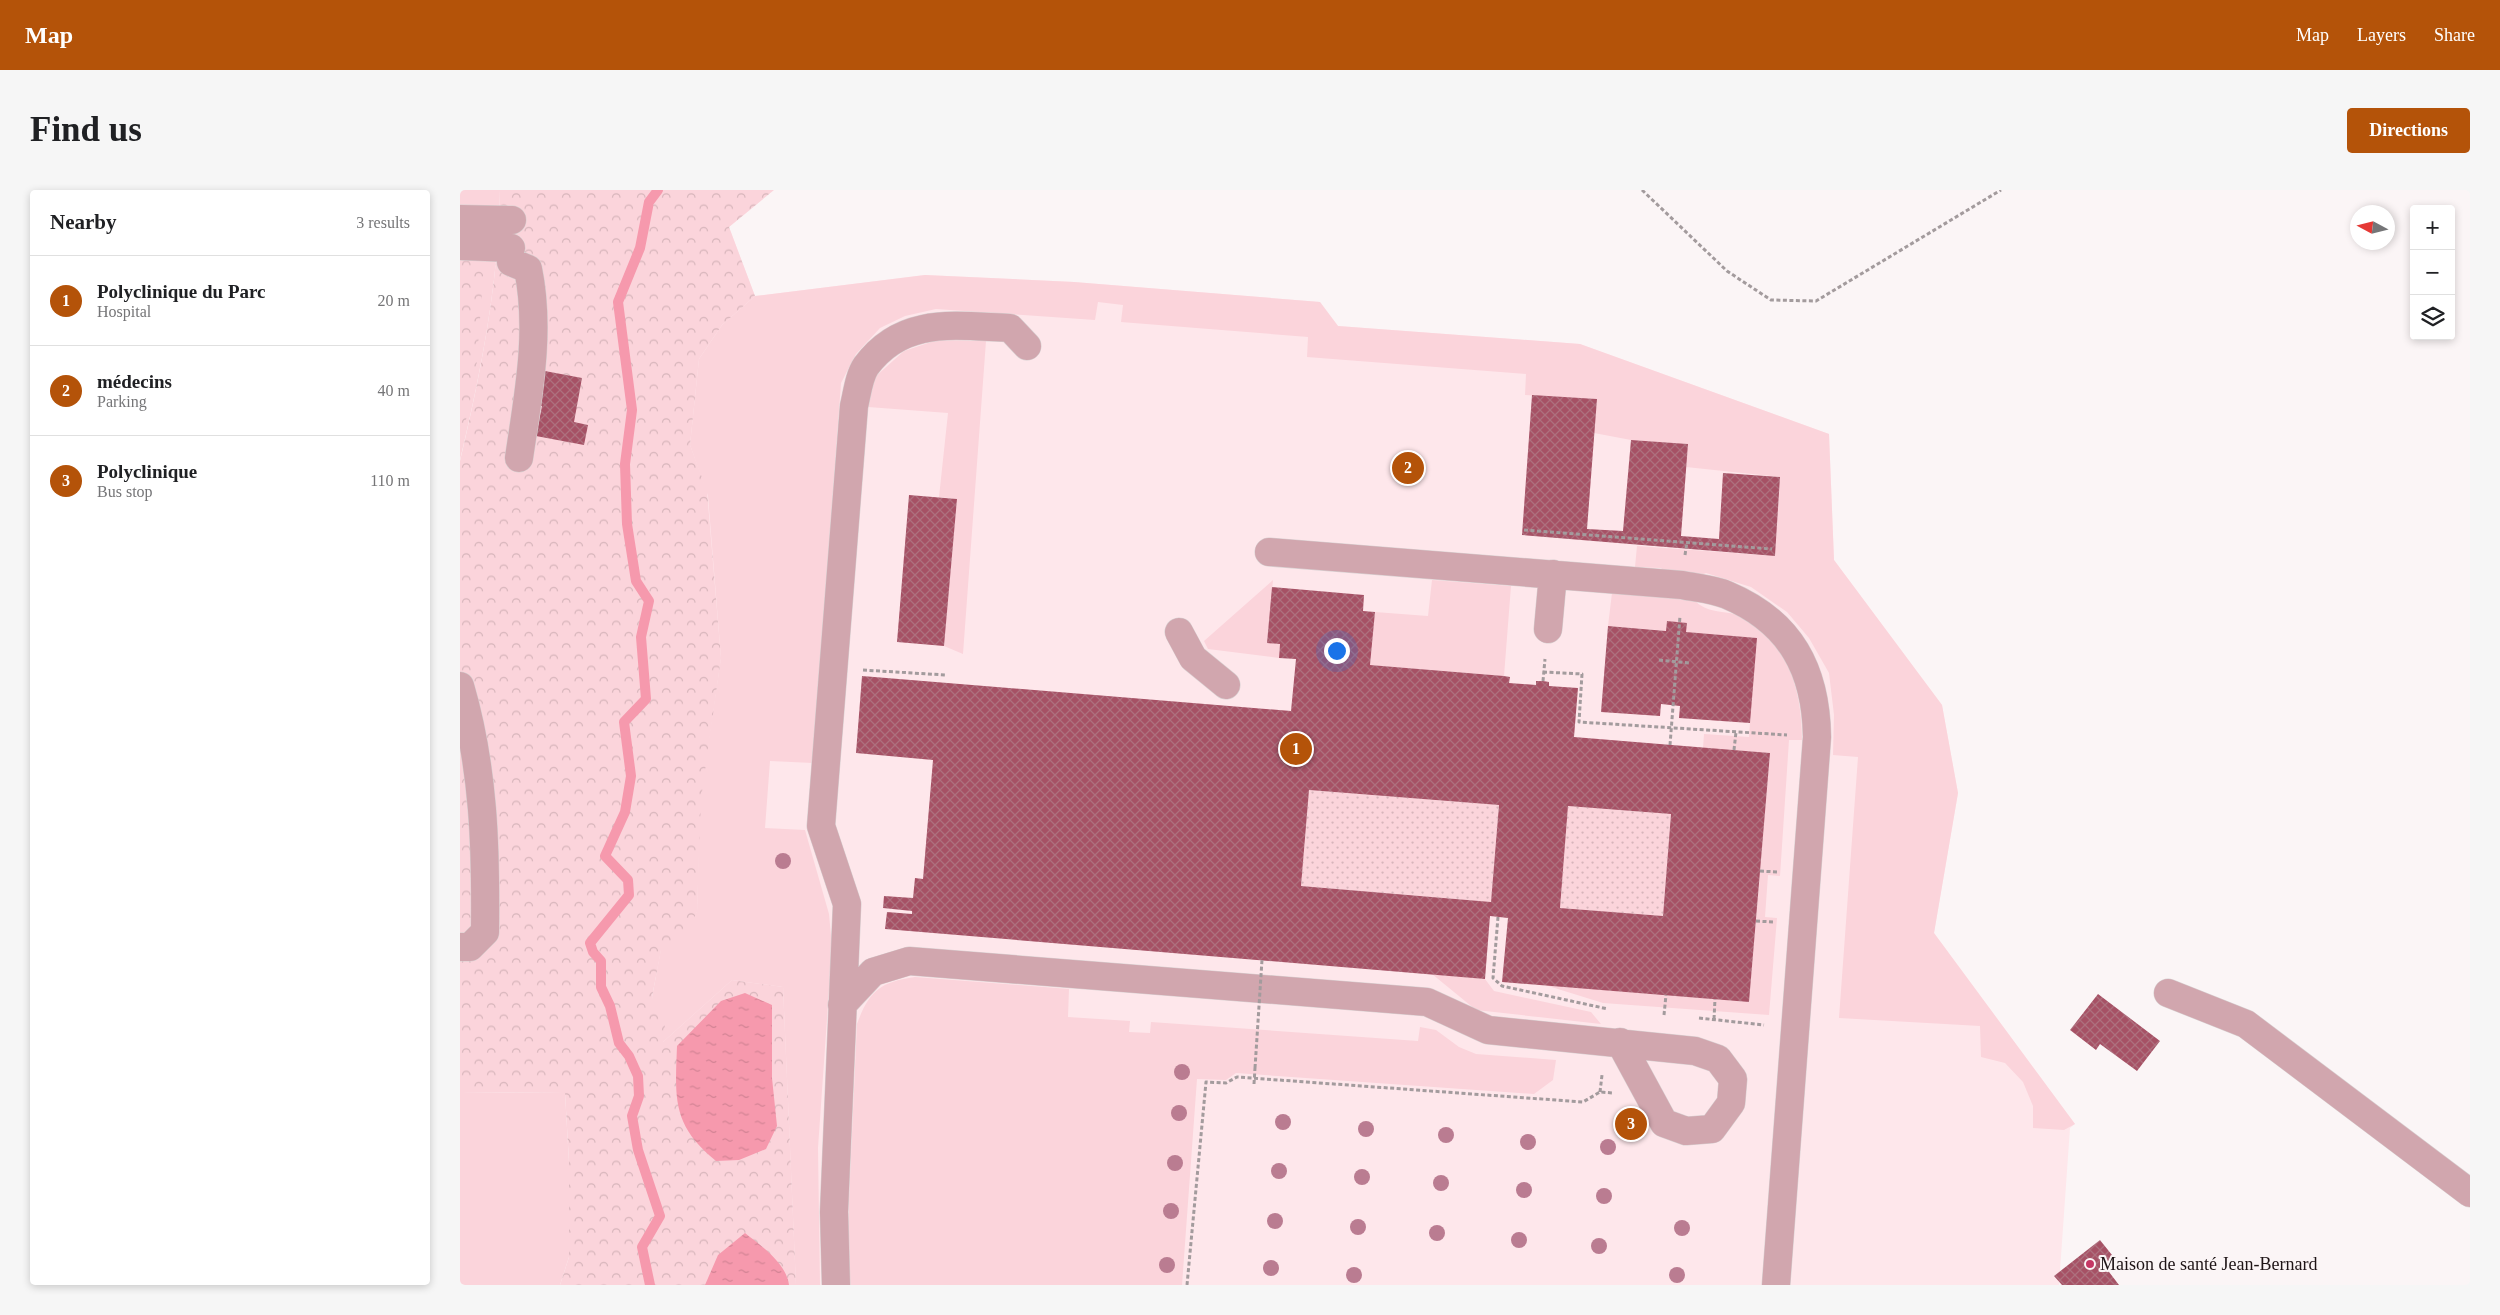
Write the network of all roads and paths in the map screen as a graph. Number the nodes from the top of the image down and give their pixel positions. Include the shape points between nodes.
1 (1642, 190) edge
2 (2000, 190) edge
3 (460, 219) edge
4 (512, 220) dead end
5 (460, 246) edge
6 (1028, 346) dead end
7 (519, 458) dead end
8 (1524, 530) dead end
9 (1687, 542) junction
10 (1772, 549) dead end
11 (1269, 552) dead end
12 (1553, 574) junction
13 (1682, 585) junction
14 (1548, 628) dead end
15 (1179, 632) dead end
16 (1659, 660) dead end
17 (1676, 662) junction
18 (1689, 663) dead end
19 (834, 668) junction
20 (1543, 672) dead end
21 (945, 675) dead end
22 (1226, 685) dead end
23 (460, 686) edge
24 (1671, 728) junction
25 (1736, 732) junction
26 (1817, 737) junction
27 (1670, 745) dead end
28 (1734, 750) dead end
29 (1498, 917) dead end
30 (460, 947) edge
31 (1262, 960) dead end
32 (2168, 994) dead end
33 (1666, 995) dead end
34 (1716, 999) dead end
35 (842, 1005) junction
36 (1608, 1009) junction
37 (1618, 1010) dead end
38 (1655, 1014) dead end
39 (1664, 1015) junction
40 (1674, 1016) dead end
41 (1694, 1018) dead end
42 (1714, 1020) junction
43 (1797, 1028) junction
44 (1612, 1042) junction
45 (1255, 1078) junction
46 (1254, 1084) dead end
47 (2470, 1193) edge
48 (836, 1285) edge
49 (1187, 1285) edge
50 (1776, 1285) edge

1 - 2 path via 1726,271 1771,300 1816,301
3 - 4 street
5 - 7 street via 511,255 528,269 534,298 532,366
6 - 19 street via 1010,328 934,326 892,339 865,367 854,406
8 - 9 path
9 - 10 path
9 - 13 path
11 - 12 street
12 - 13 street
12 - 14 street
13 - 17 path
13 - 26 street via 1725,594 1756,609 1792,644 1810,680 1817,714
15 - 22 street via 1193,658
16 - 17 path
17 - 18 path
17 - 24 path
19 - 21 path
19 - 35 street via 821,826 847,904
20 - 24 path via 1582,674 1579,722
23 - 30 street via 481,784 486,877 485,932 470,947
24 - 25 path
24 - 27 path
25 - 26 path
25 - 28 path
26 - 43 street
29 - 36 path via 1493,978 1502,986
31 - 45 path, bridge
32 - 47 street via 2246,1024
33 - 39 path
34 - 42 path
35 - 44 street via 873,972 909,961 1427,1002 1488,1030
35 - 48 street via 834,1212
36 - 37 path
36 - 44 path
38 - 39 path
39 - 40 path
41 - 42 path
42 - 43 path
43 - 50 street
44 - 45 path via 1600,1092 1583,1102
45 - 46 path
45 - 49 path via 1237,1077 1226,1083 1206,1082

